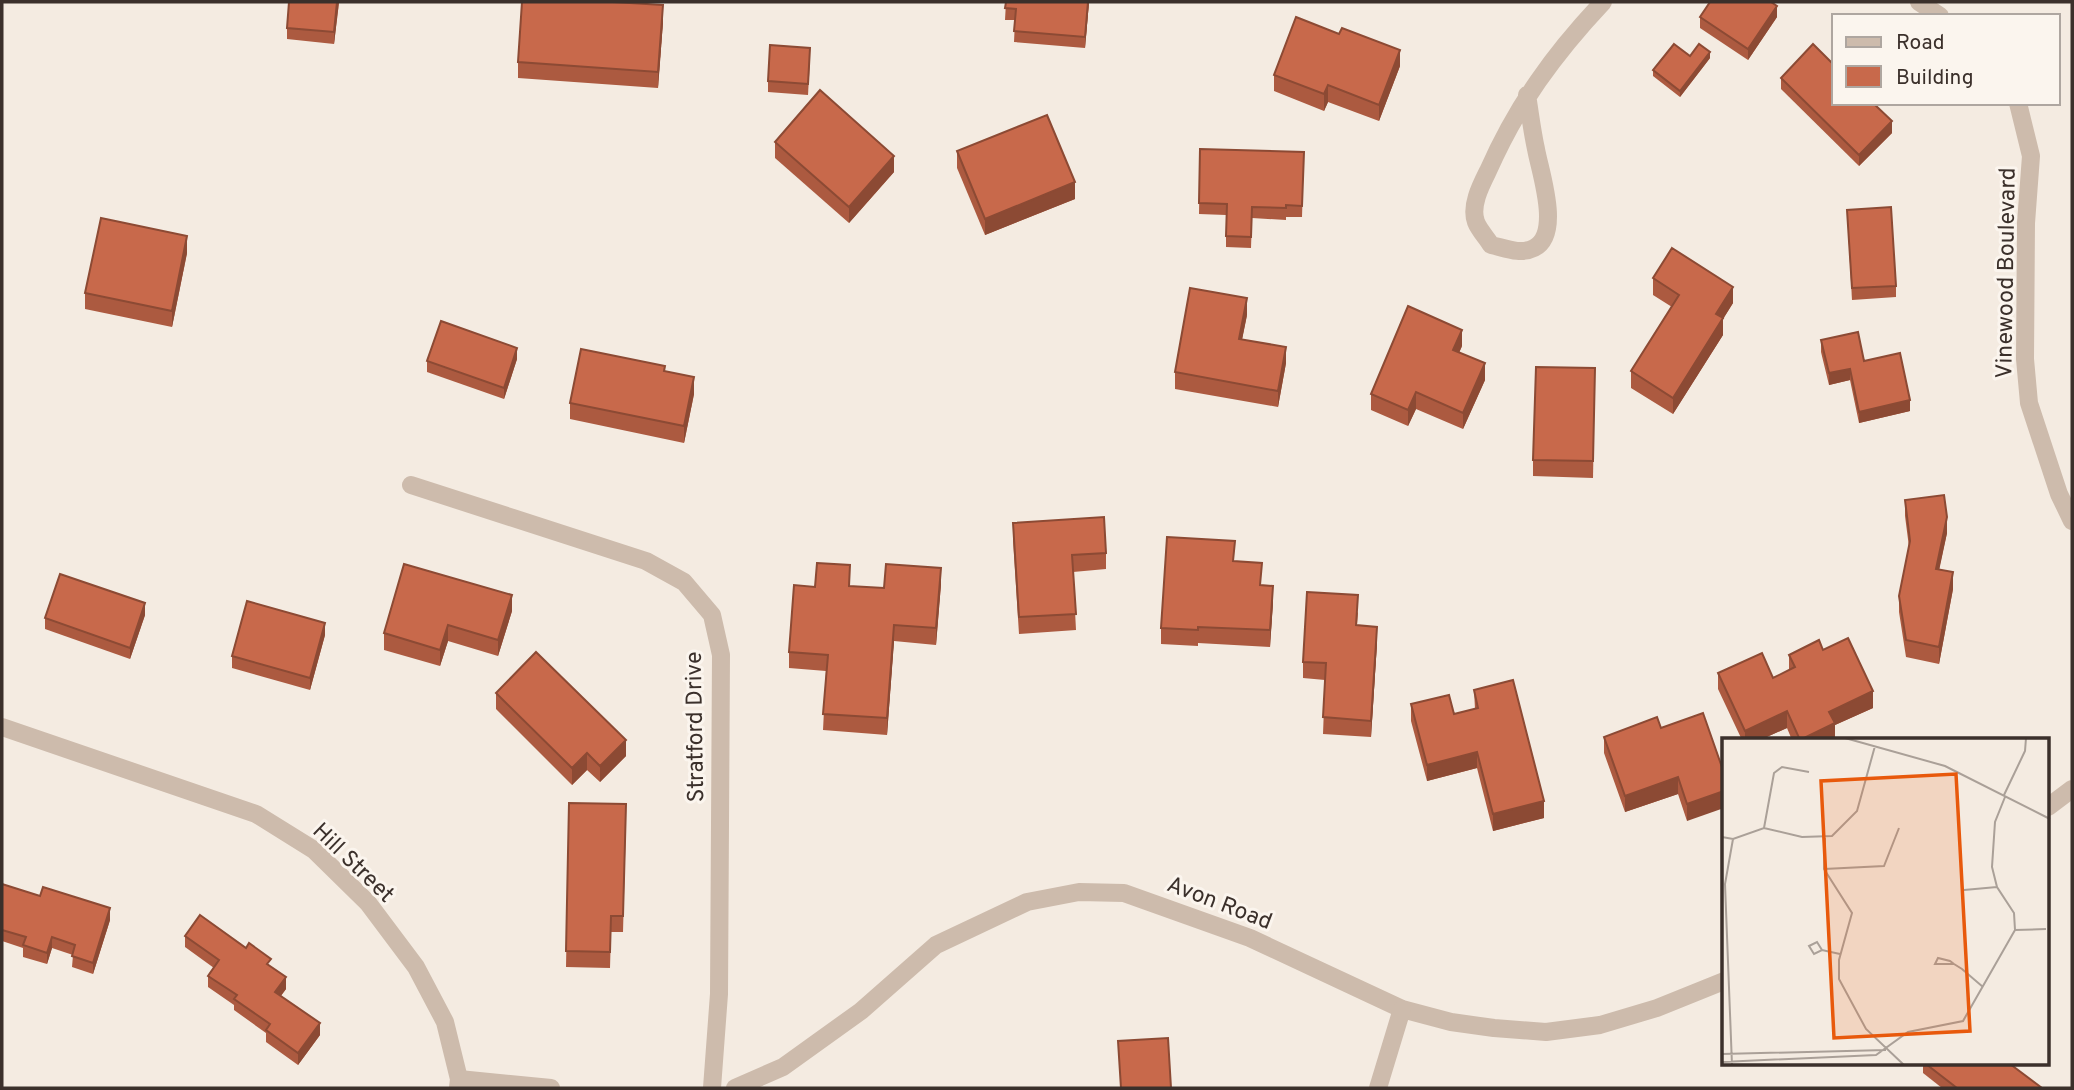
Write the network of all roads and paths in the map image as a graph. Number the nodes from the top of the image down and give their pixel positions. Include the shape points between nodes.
1 (1603, 2) edge
2 (1919, 2) edge
3 (1937, 14) edge
4 (1527, 95) junction
5 (2018, 105) edge
6 (411, 485) dead end
7 (2072, 521) edge
8 (2, 727) edge
9 (2072, 789) edge
10 (2050, 806) edge
11 (1722, 982) edge
12 (1402, 1009) junction
13 (458, 1084) edge
14 (551, 1088) edge
15 (712, 1088) edge
16 (735, 1088) edge
17 (1378, 1088) edge

1 - 4 street
2 - 3 street
4 - 4 street via 1548,222 1543,240 1535,248 1519,252 1491,245 1475,221 1477,194
5 - 7 street, Vinewood Boulevard via 2031,156 2026,223 2029,403
6 - 15 street, Stratford Drive via 646,561 684,582 712,615 721,656 719,994
8 - 13 street, Hill Street via 256,814 314,850 368,903 416,967 445,1021
9 - 10 street
11 - 12 street, Avon Road via 1600,1025 1546,1032 1451,1022
12 - 16 street, Avon Road via 1250,938 1124,892 1079,892 1027,902 936,944 839,1027 783,1067
12 - 17 street
13 - 14 street

